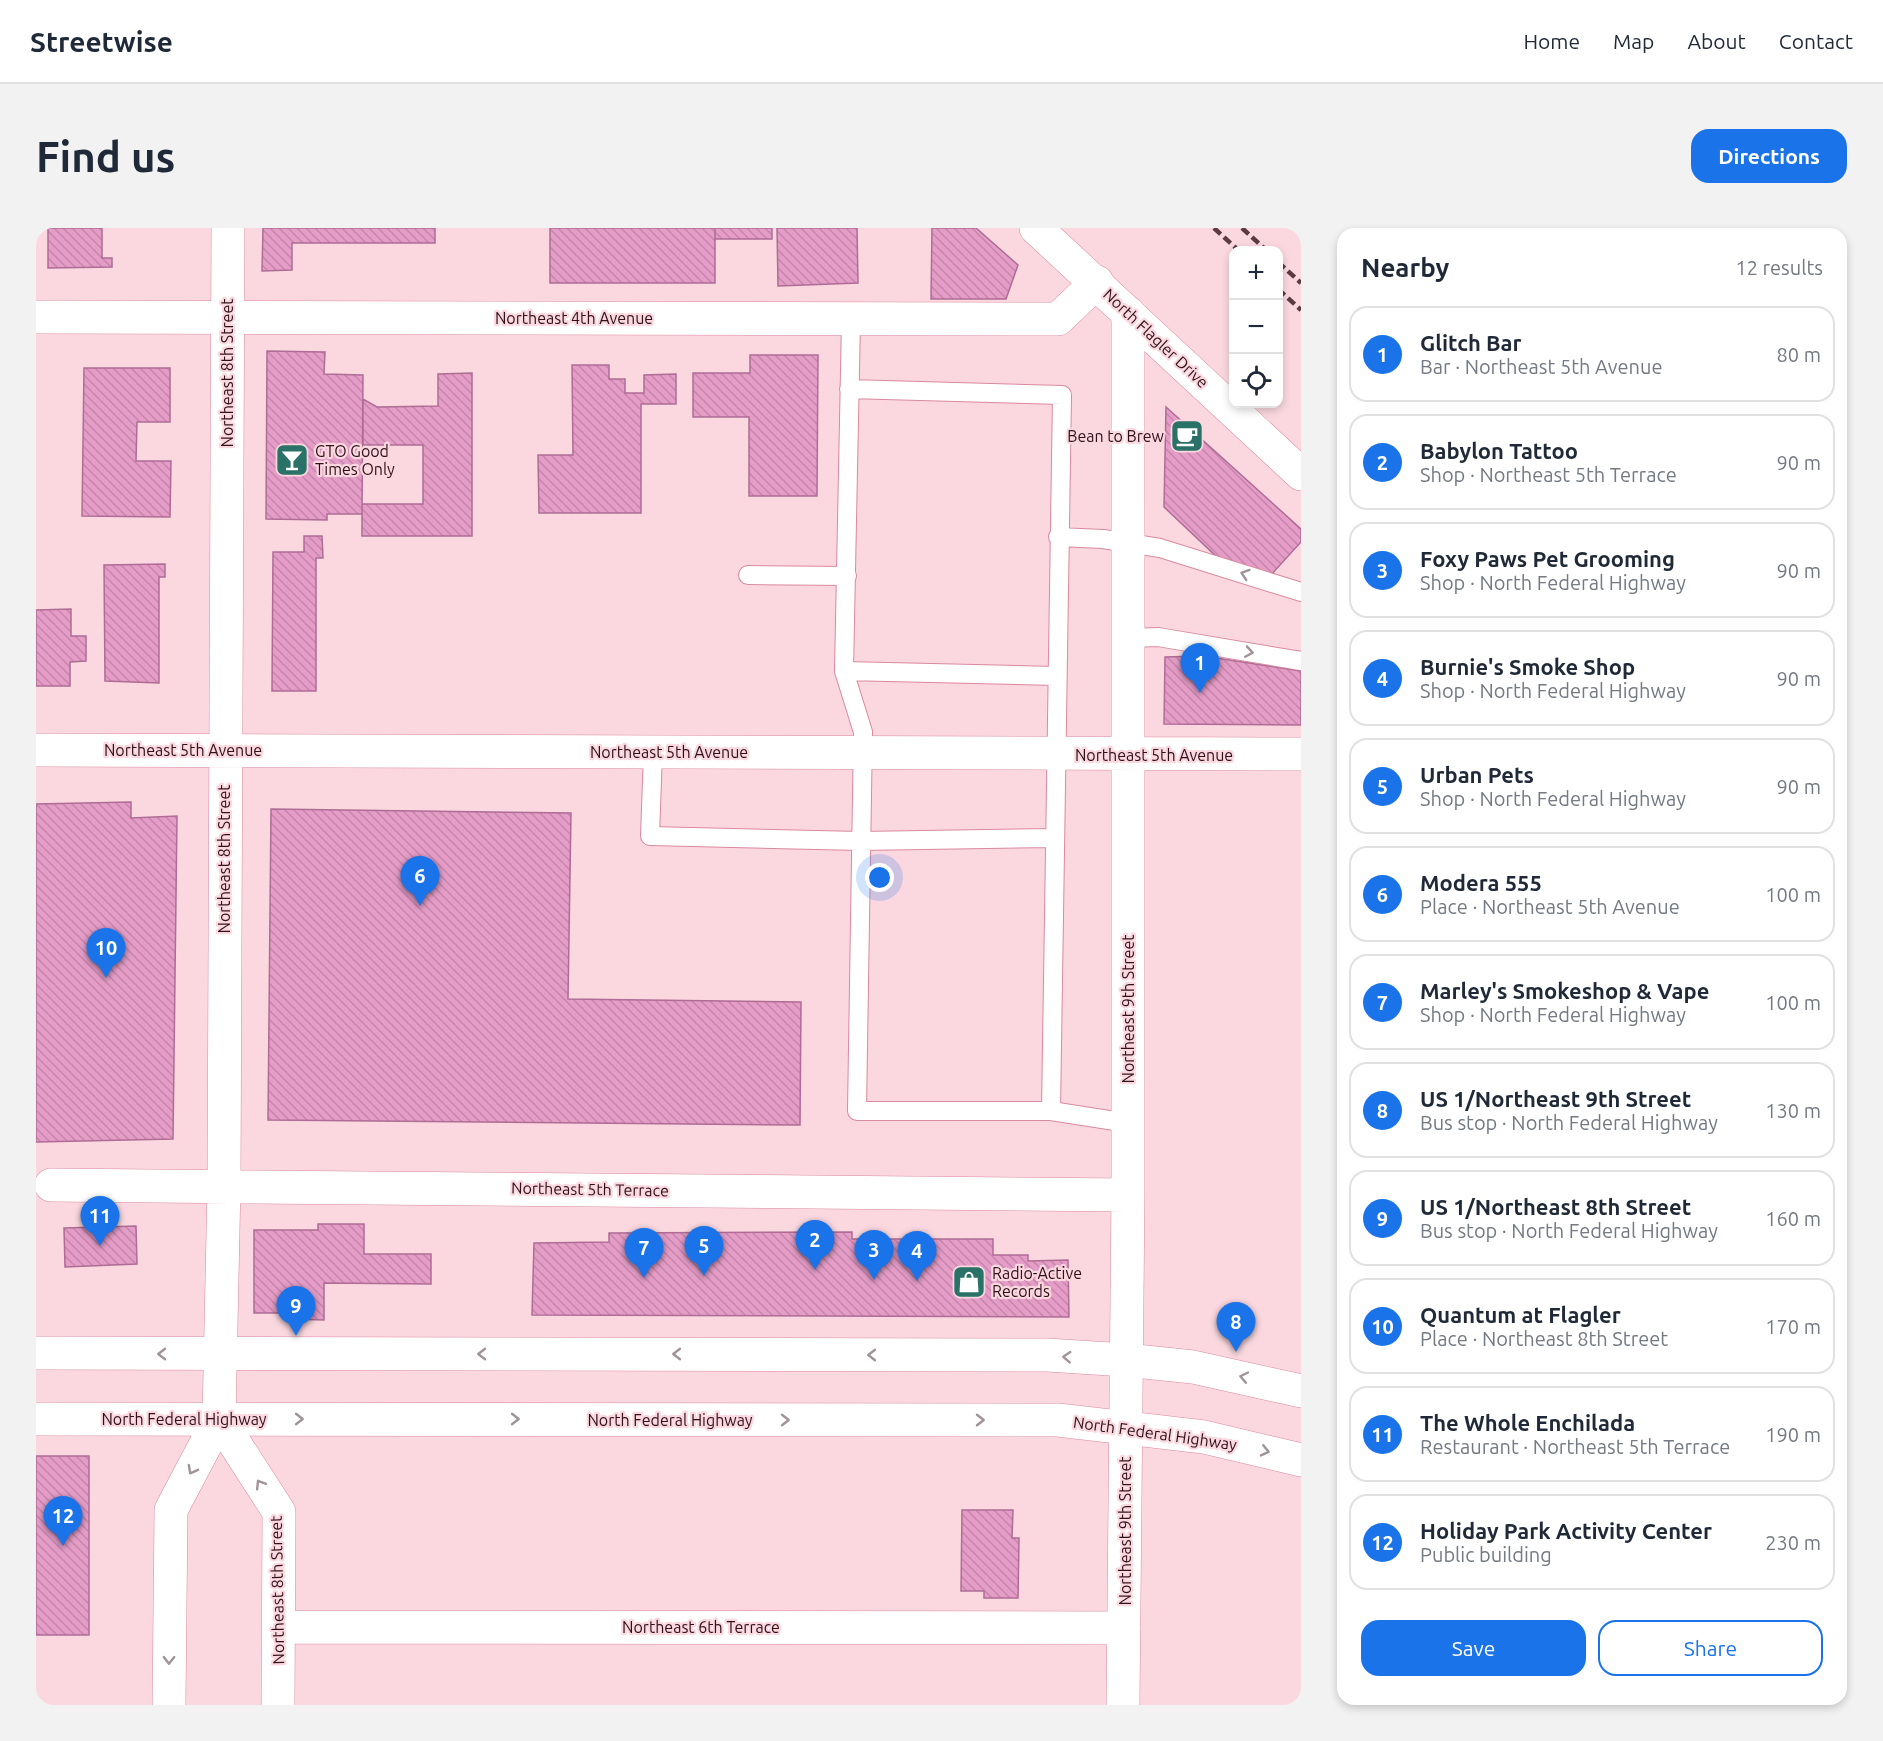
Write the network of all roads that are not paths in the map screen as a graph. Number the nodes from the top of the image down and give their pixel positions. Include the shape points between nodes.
1 (228, 228) edge
2 (1036, 228) edge
3 (1097, 282) junction
4 (1128, 313) junction
5 (36, 317) edge
6 (227, 319) junction
7 (851, 320) junction
8 (849, 389) junction
9 (1301, 474) edge
10 (1058, 537) junction
11 (1129, 543) junction
12 (748, 575) dead end
13 (848, 576) junction
14 (1301, 592) edge
15 (1128, 639) junction
16 (1301, 661) edge
17 (844, 671) junction
18 (1056, 676) junction
19 (224, 749) junction
20 (36, 750) edge
21 (653, 752) junction
22 (863, 753) junction
23 (1056, 754) junction
24 (1301, 754) edge
25 (1127, 755) junction
26 (1054, 838) junction
27 (860, 841) junction
28 (1050, 1111) junction
29 (1128, 1123) junction
30 (44, 1185) edge
31 (224, 1185) junction
32 (1128, 1195) junction
33 (36, 1353) edge
34 (220, 1354) junction
35 (1126, 1360) junction
36 (1301, 1391) edge
37 (36, 1419) edge
38 (219, 1419) junction
39 (1125, 1426) junction
40 (1301, 1460) edge
41 (279, 1627) junction
42 (1124, 1628) junction
43 (169, 1705) edge
44 (278, 1705) edge
45 (1123, 1705) edge

1 - 6 street, Northeast 8th Street
2 - 3 street, North Flagler Drive
3 - 4 street, North Flagler Drive
3 - 7 street, Northeast 4th Avenue via 1058,319
4 - 9 street, North Flagler Drive
4 - 11 street, Northeast 9th Street
5 - 6 street, Northeast 4th Avenue
6 - 7 street, Northeast 4th Avenue
6 - 19 street, Northeast 8th Street
7 - 8 lane
8 - 10 lane via 1062,395
8 - 13 lane
10 - 11 lane
10 - 18 lane
14 -> 11 lane via 1160,548
11 - 15 street, Northeast 9th Street
12 - 13 lane
13 - 17 lane
15 -> 16 lane via 1158,637
15 - 25 street, Northeast 9th Street
17 - 18 lane
17 - 22 lane via 864,732
18 - 23 lane
19 - 20 street, Northeast 5th Avenue
19 - 21 street, Northeast 5th Avenue
19 - 31 street, Northeast 8th Street
21 - 22 street, Northeast 5th Avenue
21 - 27 lane via 650,836
22 - 23 street, Northeast 5th Avenue
22 - 27 lane
23 - 25 street, Northeast 5th Avenue
23 - 26 lane
24 - 25 street, Northeast 5th Avenue
25 - 29 street, Northeast 9th Street
26 - 27 lane
26 - 28 lane
27 - 28 lane via 857,1111
28 - 29 lane
29 - 32 street, Northeast 9th Street
30 - 31 street, Northeast 5th Terrace
31 - 32 street, Northeast 5th Terrace
31 - 34 street, Northeast 8th Street
32 - 35 street, Northeast 9th Street
34 -> 33 street
35 -> 34 street via 1047,1355
34 - 38 street, Northeast 8th Street
36 -> 35 street via 1193,1367
35 - 39 street, Northeast 9th Street
37 - 38 street, North Federal Highway
38 -> 39 street, North Federal Highway via 1058,1420
41 -> 38 street, Northeast 8th Street via 279,1512
38 -> 43 street, Northeast 8th Street via 171,1510
39 -> 40 street, North Federal Highway via 1204,1437
39 - 42 street, Northeast 9th Street
41 - 42 street, Northeast 6th Terrace
41 - 44 street, Northeast 8th Street
42 - 45 street, Northeast 9th Street

